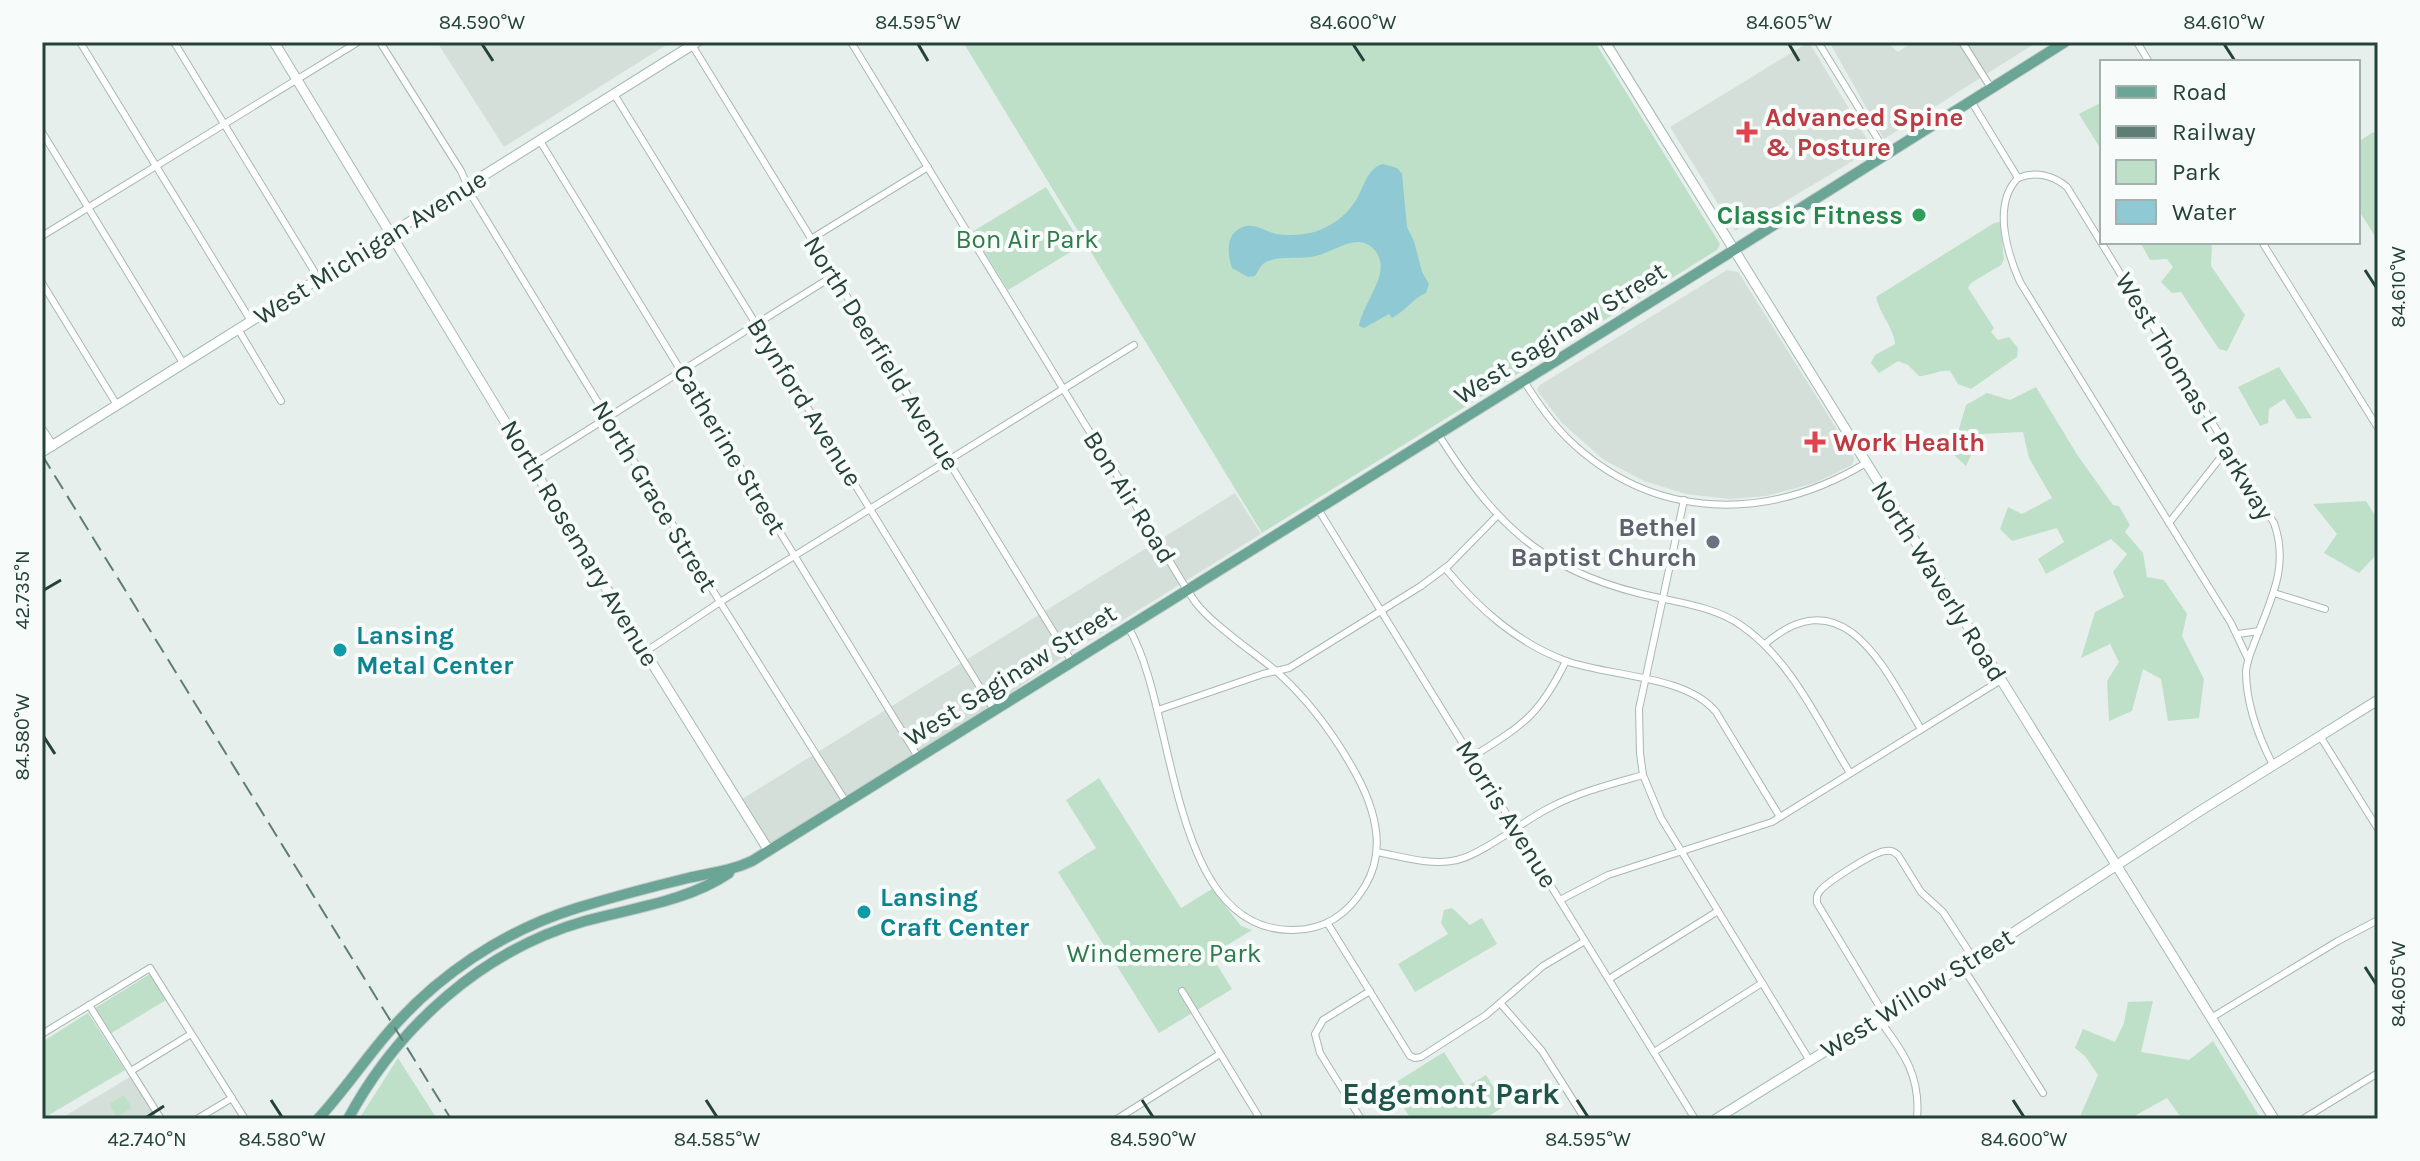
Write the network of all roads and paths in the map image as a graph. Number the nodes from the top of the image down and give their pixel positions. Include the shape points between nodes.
1 (80, 42) edge
2 (174, 42) edge
3 (274, 42) edge
4 (358, 42) edge
5 (380, 42) edge
6 (851, 42) edge
7 (1605, 42) edge
8 (1818, 42) edge
9 (1962, 42) edge
10 (2065, 42) edge
11 (2137, 42) edge
12 (694, 44) edge
13 (2148, 60) edge
14 (297, 79) junction
15 (1991, 88) junction
16 (614, 94) junction
17 (1971, 101) junction
18 (224, 123) junction
19 (42, 132) edge
20 (540, 141) junction
21 (1887, 154) junction
22 (157, 165) junction
23 (928, 167) junction
24 (2018, 178) junction
25 (469, 185) junction
26 (88, 207) junction
27 (392, 234) junction
28 (42, 236) edge
29 (811, 239) junction
30 (2100, 240) edge
31 (2102, 244) edge
32 (2263, 244) edge
33 (1735, 250) junction
34 (833, 276) junction
35 (317, 280) junction
36 (42, 283) edge
37 (251, 321) junction
38 (757, 323) junction
39 (238, 329) junction
40 (1134, 345) dead end
41 (183, 363) junction
42 (682, 370) junction
43 (1524, 381) junction
44 (1063, 388) junction
45 (281, 401) dead end
46 (117, 405) junction
47 (607, 417) junction
48 (2378, 428) edge
49 (42, 431) edge
50 (1438, 434) junction
51 (52, 446) junction
52 (2228, 448) junction
53 (42, 452) edge
54 (948, 460) junction
55 (1866, 463) junction
56 (532, 465) junction
57 (1684, 500) junction
58 (870, 508) junction
59 (1318, 509) junction
60 (1497, 516) junction
61 (2169, 523) junction
62 (796, 555) junction
63 (1445, 568) junction
64 (1188, 590) junction
65 (2274, 593) junction
66 (1663, 599) junction
67 (720, 602) junction
68 (2325, 609) dead end
69 (1382, 611) junction
70 (1128, 627) junction
71 (2259, 631) junction
72 (2238, 634) junction
73 (1765, 644) junction
74 (645, 652) junction
75 (2248, 659) junction
76 (1566, 661) junction
77 (1072, 662) junction
78 (1277, 672) junction
79 (1645, 679) junction
80 (2001, 680) junction
81 (2378, 700) edge
82 (994, 710) junction
83 (1158, 710) junction
84 (1921, 729) junction
85 (2320, 736) junction
86 (918, 757) junction
87 (1472, 757) junction
88 (2273, 765) junction
89 (1850, 773) junction
90 (1643, 775) junction
91 (846, 803) junction
92 (1780, 817) junction
93 (1516, 827) junction
94 (2378, 828) edge
95 (769, 851) junction
96 (1682, 851) junction
97 (1377, 852) junction
98 (2116, 866) junction
99 (734, 869) junction
100 (1560, 900) junction
101 (1718, 911) junction
102 (2378, 920) edge
103 (1328, 924) junction
104 (1585, 941) junction
105 (1973, 958) junction
106 (1962, 966) junction
107 (1609, 979) junction
108 (1762, 983) junction
109 (1182, 991) dead end
110 (1370, 991) junction
111 (1500, 1003) junction
112 (89, 1005) junction
113 (1881, 1016) junction
114 (2211, 1018) junction
115 (42, 1034) edge
116 (191, 1034) junction
117 (1654, 1052) junction
118 (1220, 1054) junction
119 (1810, 1061) junction
120 (131, 1071) junction
121 (2378, 1073) edge
122 (2043, 1093) dead end
123 (232, 1098) junction
124 (161, 1119) edge
125 (197, 1119) edge
126 (245, 1119) edge
127 (318, 1119) edge
128 (348, 1119) edge
129 (1117, 1119) edge
130 (1260, 1119) edge
131 (1361, 1119) edge
132 (1585, 1119) edge
133 (1695, 1119) edge
134 (1716, 1119) edge
135 (1917, 1119) edge
136 (2274, 1119) edge
137 (2303, 1119) edge

1 - 22 street
2 - 18 street
3 - 14 street, North Rosemary Avenue
4 - 14 street
5 - 25 street, North Grace Street
6 - 23 street, Bon Air Road
7 - 33 street, North Waverly Road
8 - 21 street
9 - 15 street
10 - 15 main road, West Saginaw Street
11 - 13 street
12 - 16 street, West Michigan Avenue
12 - 29 street, North Deerfield Avenue
14 - 18 street
14 - 27 street, North Rosemary Avenue
15 - 17 main road, West Saginaw Street
16 - 20 street, West Michigan Avenue
16 - 38 street, Brynford Avenue
17 - 21 main road, West Saginaw Street
17 - 24 street
18 - 22 street
18 - 35 street
19 - 26 street
20 - 25 street, West Michigan Avenue
20 - 42 street, Catherine Street
21 - 33 main road, West Saginaw Street
22 - 26 street
22 - 37 street
23 - 29 street
23 - 44 street, Bon Air Road
24 - 30 street, West Thomas L Parkway via 2058,180
24 - 61 street via 2004,217 2014,268
25 - 27 street, West Michigan Avenue
25 - 47 street, North Grace Street
26 - 28 street
26 - 41 street
27 - 35 street, West Michigan Avenue
27 - 56 street, North Rosemary Avenue
29 - 34 street, North Deerfield Avenue
31 - 52 street, West Thomas L Parkway
32 - 48 street
33 - 43 main road, West Saginaw Street
33 - 55 street, North Waverly Road
34 - 38 street
34 - 54 street, North Deerfield Avenue
35 - 37 street, West Michigan Avenue
36 - 46 street
37 - 39 street, West Michigan Avenue
38 - 42 street
38 - 58 street, Brynford Avenue
39 - 41 street, West Michigan Avenue
39 - 45 street
40 - 44 street
41 - 46 street, West Michigan Avenue
42 - 47 street
42 - 62 street, Catherine Street
43 - 50 main road, West Saginaw Street
43 - 57 street via 1559,430 1589,456 1633,483
44 - 54 street
44 - 64 street, Bon Air Road
46 - 51 street, West Michigan Avenue
47 - 56 street
47 - 67 street, North Grace Street
49 - 51 street
50 - 59 main road, West Saginaw Street
50 - 60 street
51 - 53 street, West Michigan Avenue
52 - 61 street
52 - 65 street, West Thomas L Parkway via 2278,536 2281,563
54 - 58 street
54 - 77 street, North Deerfield Avenue
55 - 57 street via 1819,488 1779,500 1725,505
55 - 80 street, North Waverly Road
56 - 74 street, North Rosemary Avenue
57 - 66 street
58 - 62 street
58 - 82 street, Brynford Avenue
59 - 64 main road, West Saginaw Street
59 - 69 street, Morris Avenue
60 - 63 street
60 - 66 street via 1578,572
61 - 72 street
62 - 67 street
62 - 86 street, Catherine Street
63 - 69 street
63 - 76 street via 1497,622
64 - 70 main road, West Saginaw Street
64 - 78 street, Bon Air Road via 1199,607
65 - 68 street
65 - 71 street, West Thomas L Parkway
66 - 73 street via 1722,614
66 - 79 street
67 - 74 street
67 - 91 street, North Grace Street
69 - 78 street
69 - 87 street, Morris Avenue
70 - 77 main road, West Saginaw Street
70 - 83 street via 1147,665
71 - 72 street
71 - 75 street, West Thomas L Parkway
72 - 75 street
73 - 84 street via 1803,623 1819,621 1851,630 1874,653
73 - 89 street
74 - 95 street, North Rosemary Avenue
75 - 88 street via 2252,715
76 - 79 street
76 - 87 street via 1528,720
77 - 82 main road, West Saginaw Street
78 - 83 street
78 - 97 street, Bon Air Road via 1319,715 1356,774 1373,814
79 - 90 street via 1639,709
79 - 92 street via 1705,700
80 - 84 street
80 - 98 street, North Waverly Road
81 - 85 street, West Willow Street
82 - 86 main road, West Saginaw Street
83 - 103 street via 1186,821 1223,900 1262,926 1295,930
84 - 89 street
85 - 88 street, West Willow Street
85 - 94 street
86 - 91 main road, West Saginaw Street
87 - 93 street, Morris Avenue
88 - 98 street, West Willow Street
89 - 92 street
90 - 93 street via 1575,796
90 - 96 street
91 - 95 main road, West Saginaw Street
92 - 96 street
93 - 97 street via 1461,859 1426,862
93 - 100 street, Morris Avenue
95 - 99 main road, West Saginaw Street
96 - 100 street via 1608,875
96 - 101 street
97 - 103 street, Bon Air Road via 1368,883
98 - 105 street, West Willow Street
98 - 114 street, North Waverly Road
99 - 127 main road, West Saginaw Street via 574,909 495,944 406,1013
99 - 128 main road via 713,884 554,932 482,969 414,1027
100 - 104 street, Morris Avenue
101 - 107 street
101 - 108 street
102 - 114 street
103 - 110 street
104 - 107 street, Morris Avenue
104 - 111 street via 1543,966
105 - 106 street, West Willow Street
105 - 113 street via 1898,855 1888,850 1874,855 1827,884 1817,897 1820,911
106 - 113 street, West Willow Street
106 - 122 street
107 - 117 street, Morris Avenue
108 - 117 street
108 - 119 street
109 - 118 street
110 - 111 street via 1415,1058
110 - 131 street via 1323,1020 1315,1034 1320,1053
111 - 132 street via 1542,1051
112 - 115 street
112 - 116 street via 150,968
112 - 120 street
113 - 119 street, West Willow Street
113 - 135 street via 1915,1078
114 - 136 street, North Waverly Road
116 - 120 street
116 - 123 street
117 - 133 street, Morris Avenue
118 - 129 street
118 - 130 street
119 - 134 street, West Willow Street
120 - 124 street
121 - 137 street
123 - 125 street
123 - 126 street

